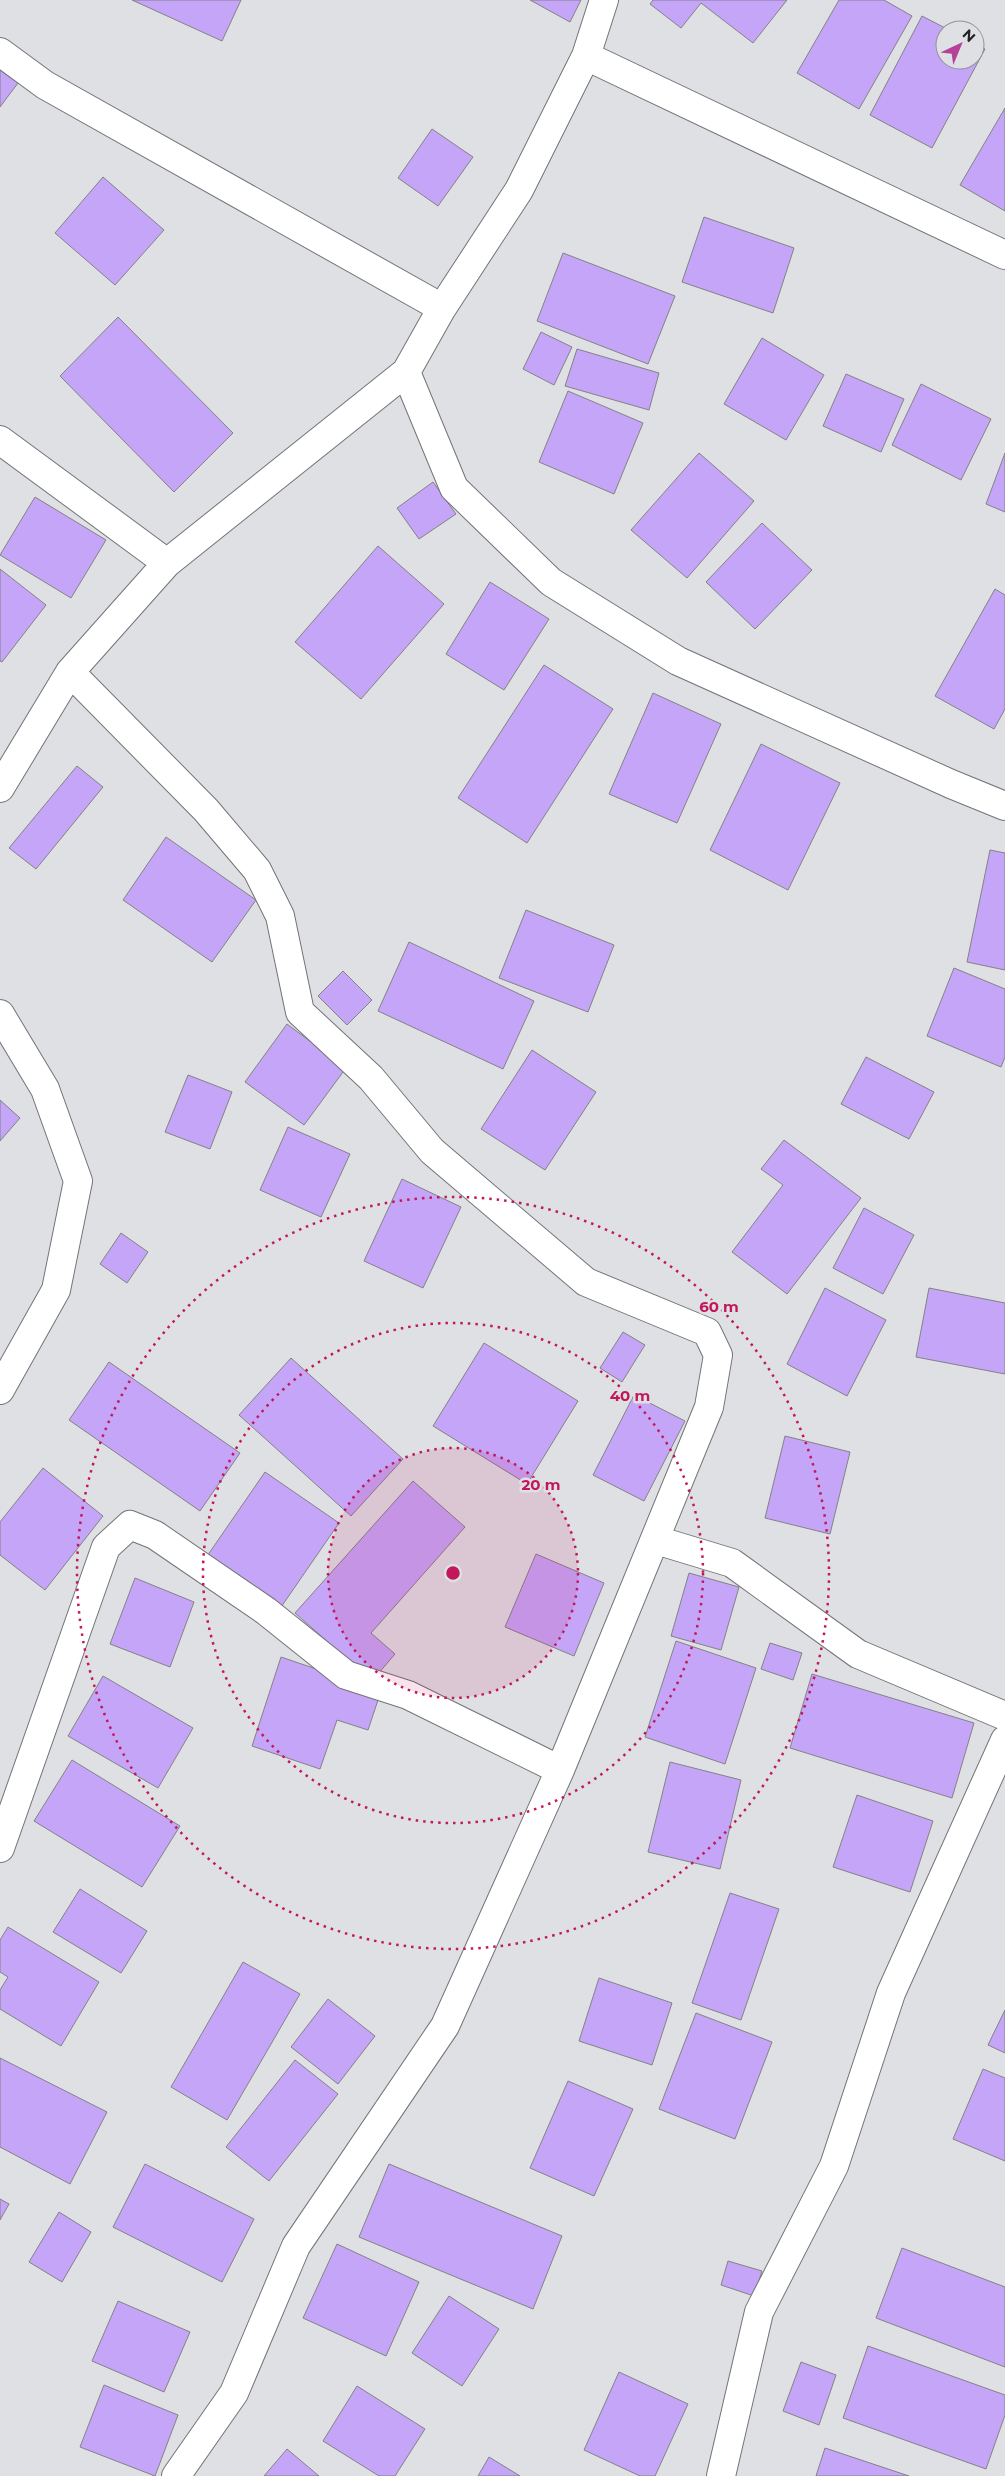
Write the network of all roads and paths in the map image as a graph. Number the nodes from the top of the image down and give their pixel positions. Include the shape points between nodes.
1 (604, 0) edge
2 (0, 52) edge
3 (586, 56) junction
4 (1005, 254) edge
5 (442, 308) junction
6 (406, 372) junction
7 (0, 440) edge
8 (167, 562) junction
9 (70, 672) junction
10 (0, 788) edge
11 (1005, 806) edge
12 (0, 1014) edge
13 (0, 1390) edge
14 (656, 1540) junction
15 (1005, 1716) edge
16 (1005, 1740) edge
17 (560, 1770) junction
18 (0, 1848) edge
19 (176, 2476) edge
20 (721, 2476) edge

1 - 3 street
2 - 5 street via 45,85
3 - 4 street
3 - 5 street via 519,190
5 - 6 street
6 - 8 street
6 - 11 street via 454,488 551,582 678,661
7 - 8 street
8 - 9 street
9 - 10 street
9 - 14 street via 206,810 257,870 280,916 300,1012 370,1078 432,1151 586,1282 707,1332 718,1355 710,1407
12 - 13 street via 45,1089 78,1181 56,1290
14 - 15 street via 732,1563 858,1654
14 - 17 street
16 - 20 street via 891,1993 834,2166 759,2312
17 - 18 street via 408,1695 346,1675 266,1611 155,1534 130,1525 106,1547
17 - 19 street via 445,2026 296,2246 234,2393

